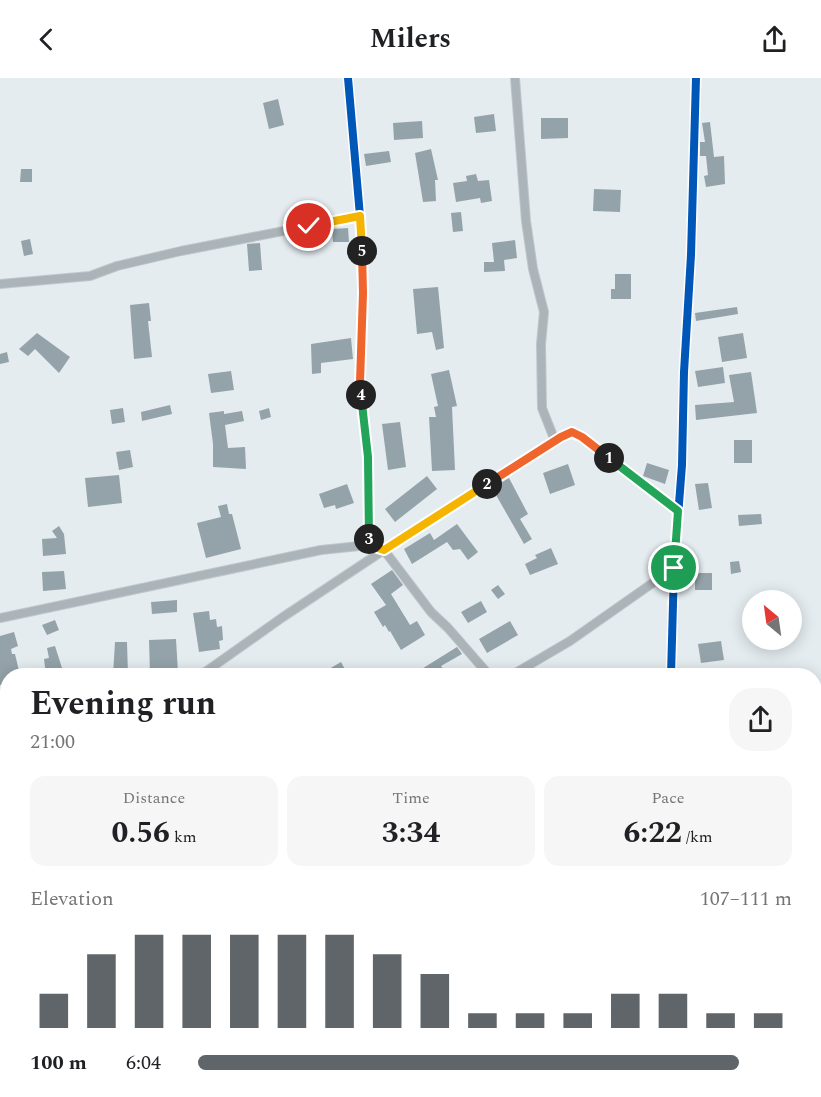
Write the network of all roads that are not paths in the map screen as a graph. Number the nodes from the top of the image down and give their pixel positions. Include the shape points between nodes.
1 (348, 78) edge
2 (515, 78) edge
3 (696, 78) edge
4 (360, 216) junction
5 (0, 284) edge
6 (555, 441) junction
7 (678, 511) junction
8 (369, 545) junction
9 (384, 550) junction
10 (674, 568) junction
11 (0, 618) edge
12 (211, 668) edge
13 (483, 668) edge
14 (524, 668) edge
15 (671, 668) edge

1 - 4 street
2 - 6 street via 526,221 544,312 542,408
3 - 7 street
4 - 5 street via 181,251 90,276
4 - 8 street via 360,382 368,457
6 - 7 street via 572,432 582,437
6 - 9 street
7 - 10 street
8 - 9 street
8 - 11 street via 321,550
9 - 12 street
9 - 13 street via 431,612
10 - 14 street via 570,641
10 - 15 street

